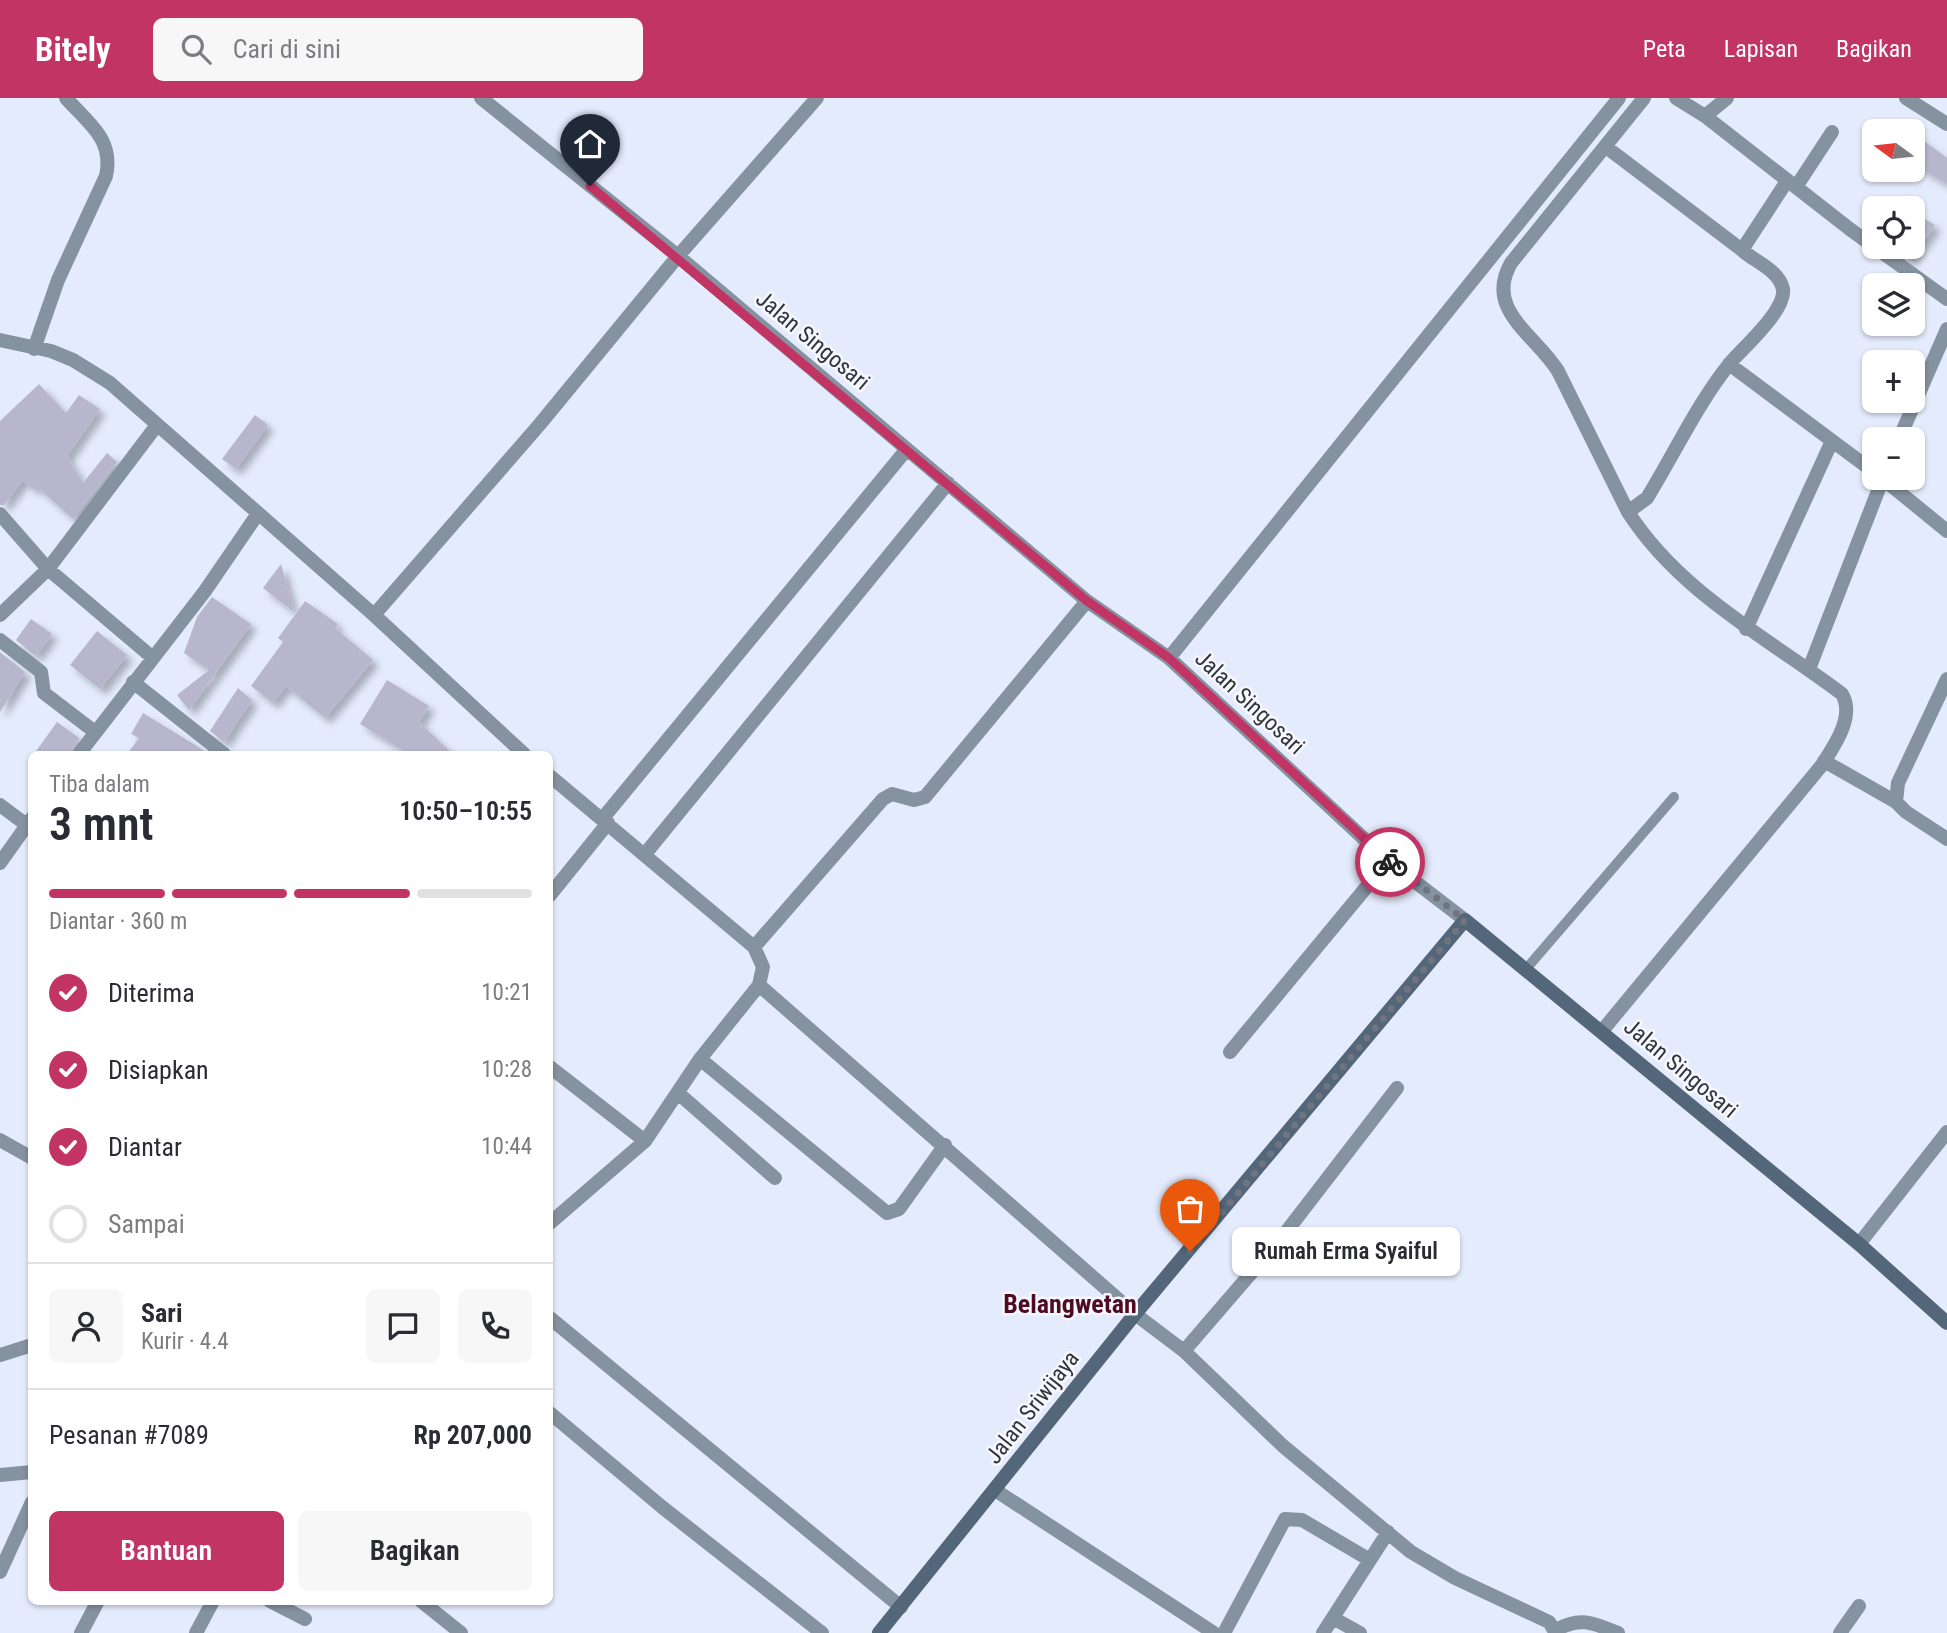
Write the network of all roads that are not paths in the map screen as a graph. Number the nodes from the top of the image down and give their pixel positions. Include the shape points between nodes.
1 (66, 98) edge
2 (481, 98) edge
3 (817, 98) edge
4 (1619, 98) edge
5 (1644, 98) edge
6 (1676, 98) edge
7 (1727, 98) edge
8 (1906, 98) edge
9 (1705, 116) junction
10 (1947, 124) edge
11 (1832, 132) dead end
12 (1606, 147) junction
13 (1792, 184) junction
14 (1742, 250) junction
15 (678, 256) junction
16 (1947, 299) edge
17 (1947, 329) edge
18 (3, 346) edge
19 (34, 349) junction
20 (1729, 364) junction
21 (157, 425) junction
22 (1904, 427) edge
23 (1832, 441) junction
24 (907, 449) junction
25 (1862, 463) edge
26 (948, 483) junction
27 (1877, 490) edge
28 (1897, 490) edge
29 (1628, 513) junction
30 (0, 514) edge
31 (257, 515) junction
32 (1947, 531) edge
33 (48, 569) junction
34 (1087, 601) junction
35 (0, 615) edge
36 (374, 615) junction
37 (1745, 629) junction
38 (0, 640) edge
39 (153, 658) junction
40 (1169, 658) junction
41 (1809, 669) junction
42 (1947, 679) edge
43 (133, 682) junction
44 (95, 732) junction
45 (81, 751) edge
46 (220, 751) edge
47 (521, 751) edge
48 (1824, 761) junction
49 (553, 778) edge
50 (1674, 797) dead end
51 (1896, 802) junction
52 (0, 805) edge
53 (606, 821) junction
54 (28, 823) edge
55 (28, 827) edge
56 (1947, 839) edge
57 (645, 854) junction
58 (1388, 861) junction
59 (0, 863) edge
60 (553, 891) edge
61 (1465, 920) junction
62 (754, 947) junction
63 (1526, 969) junction
64 (759, 985) junction
65 (1602, 1031) junction
66 (1230, 1052) dead end
67 (700, 1059) junction
68 (553, 1069) edge
69 (1397, 1088) dead end
70 (678, 1093) junction
71 (1947, 1132) edge
72 (0, 1140) edge
73 (645, 1141) junction
74 (945, 1145) junction
75 (28, 1156) edge
76 (775, 1178) dead end
77 (553, 1220) edge
78 (1859, 1244) junction
79 (1135, 1314) junction
80 (553, 1320) edge
81 (1947, 1324) edge
82 (28, 1346) edge
83 (1184, 1351) junction
84 (0, 1355) edge
85 (553, 1416) edge
86 (28, 1472) edge
87 (0, 1475) edge
88 (995, 1490) junction
89 (28, 1511) edge
90 (1388, 1532) junction
91 (1370, 1560) junction
92 (0, 1572) edge
93 (96, 1605) edge
94 (211, 1605) edge
95 (426, 1605) edge
96 (1859, 1605) dead end
97 (291, 1606) edge
98 (901, 1607) junction
99 (1333, 1618) junction
100 (304, 1619) dead end
101 (1556, 1632) edge
102 (81, 1633) edge
103 (196, 1633) edge
104 (461, 1633) edge
105 (822, 1633) edge
106 (879, 1633) edge
107 (1214, 1633) edge
108 (1224, 1633) edge
109 (1323, 1633) edge
110 (1360, 1633) edge
111 (1618, 1633) edge
112 (1840, 1633) edge

1 - 19 street via 105,143 110,158
2 - 15 street, Jalan Singosari
3 - 15 street
4 - 40 street
5 - 12 street
6 - 9 street
7 - 9 street
8 - 10 street
9 - 13 street
11 - 13 street
12 - 14 street
12 - 29 street via 1511,262 1502,278 1502,290 1510,315 1558,371
13 - 14 street
13 - 16 street
14 - 20 street via 1780,280 1783,297
15 - 24 street, Jalan Singosari
15 - 36 street
17 - 22 street
18 - 19 street
19 - 21 street via 73,360 110,383
20 - 23 street
20 - 29 street via 1647,498
21 - 31 street
21 - 33 street
23 - 25 street
23 - 37 street
24 - 26 street, Jalan Singosari
24 - 53 street
26 - 34 street, Jalan Singosari
26 - 57 street
27 - 41 street
28 - 32 street
29 - 37 street via 1673,566
30 - 33 street
31 - 36 street
31 - 39 street
33 - 35 street
33 - 39 street
34 - 40 street, Jalan Singosari
34 - 62 street via 925,797 914,800 892,794 883,799
36 - 47 street
37 - 41 street
38 - 44 street via 41,672 44,694
39 - 43 street
40 - 58 street, Jalan Singosari
41 - 48 street via 1848,704 1838,738
42 - 51 street via 1898,783
43 - 44 street
43 - 46 street
44 - 45 street
48 - 51 street
48 - 65 street
49 - 53 street
50 - 63 lane
51 - 56 street
52 - 54 street
53 - 57 street
53 - 60 street
55 - 59 street
57 - 62 street
58 - 61 street, Jalan Singosari
58 - 66 street
61 - 63 street, Jalan Singosari
61 - 79 street, Jalan Sriwijaya
62 - 64 street via 762,960
63 - 65 street, Jalan Singosari
64 - 67 street
64 - 74 street
65 - 78 street, Jalan Singosari
67 - 70 street
67 - 74 street via 887,1213 899,1209
68 - 73 street
69 - 83 street via 1283,1236
70 - 73 street
70 - 76 street
71 - 78 street
72 - 75 street
73 - 77 street
74 - 79 street
78 - 81 street, Jalan Singosari
79 - 83 street
79 - 88 street, Jalan Sriwijaya
80 - 98 street
82 - 84 street
83 - 90 street via 1283,1446
85 - 105 street
86 - 87 street
88 - 98 street, Jalan Sriwijaya
88 - 107 street
89 - 92 street
90 - 91 street
90 - 101 street via 1411,1552 1549,1622
91 - 99 street
91 - 108 street via 1301,1520 1285,1519
93 - 102 street
94 - 103 street
95 - 104 street
96 - 112 street
97 - 100 street
98 - 106 street, Jalan Sriwijaya
99 - 109 street
99 - 110 street
101 - 111 street via 1570,1622 1587,1620

